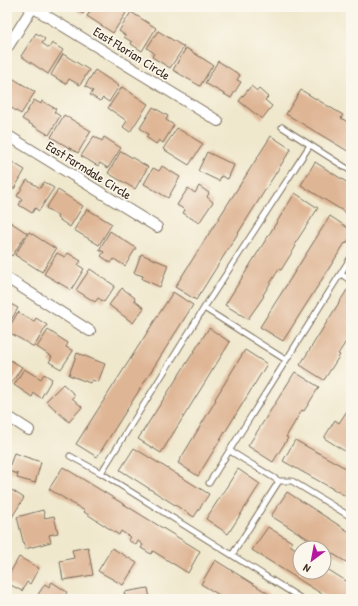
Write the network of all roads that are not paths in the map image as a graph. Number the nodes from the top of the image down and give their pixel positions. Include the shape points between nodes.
1 (32, 7) edge
2 (7, 48) edge
3 (218, 121) dead end
4 (282, 127) dead end
5 (7, 135) edge
6 (310, 145) junction
7 (351, 171) edge
8 (157, 227) dead end
9 (351, 257) edge
10 (341, 274) junction
11 (7, 278) edge
12 (351, 280) edge
13 (204, 308) junction
14 (90, 331) dead end
15 (286, 360) junction
16 (7, 416) edge
17 (29, 430) dead end
18 (230, 451) junction
19 (70, 456) dead end
20 (102, 473) junction
21 (279, 481) junction
22 (209, 484) dead end
23 (351, 517) edge
24 (232, 555) junction
25 (302, 599) edge

1 - 2 street
1 - 3 street, East Florian Circle
4 - 6 lane
5 - 8 street, East Farmdale Circle
6 - 7 lane
6 - 13 lane
9 - 10 lane
10 - 12 lane
10 - 15 lane
11 - 14 street
13 - 15 lane
13 - 20 lane
15 - 18 lane
16 - 17 street
18 - 21 lane
18 - 22 lane
19 - 20 lane
20 - 24 lane
21 - 23 lane via 292,480
21 - 24 lane
24 - 25 lane

